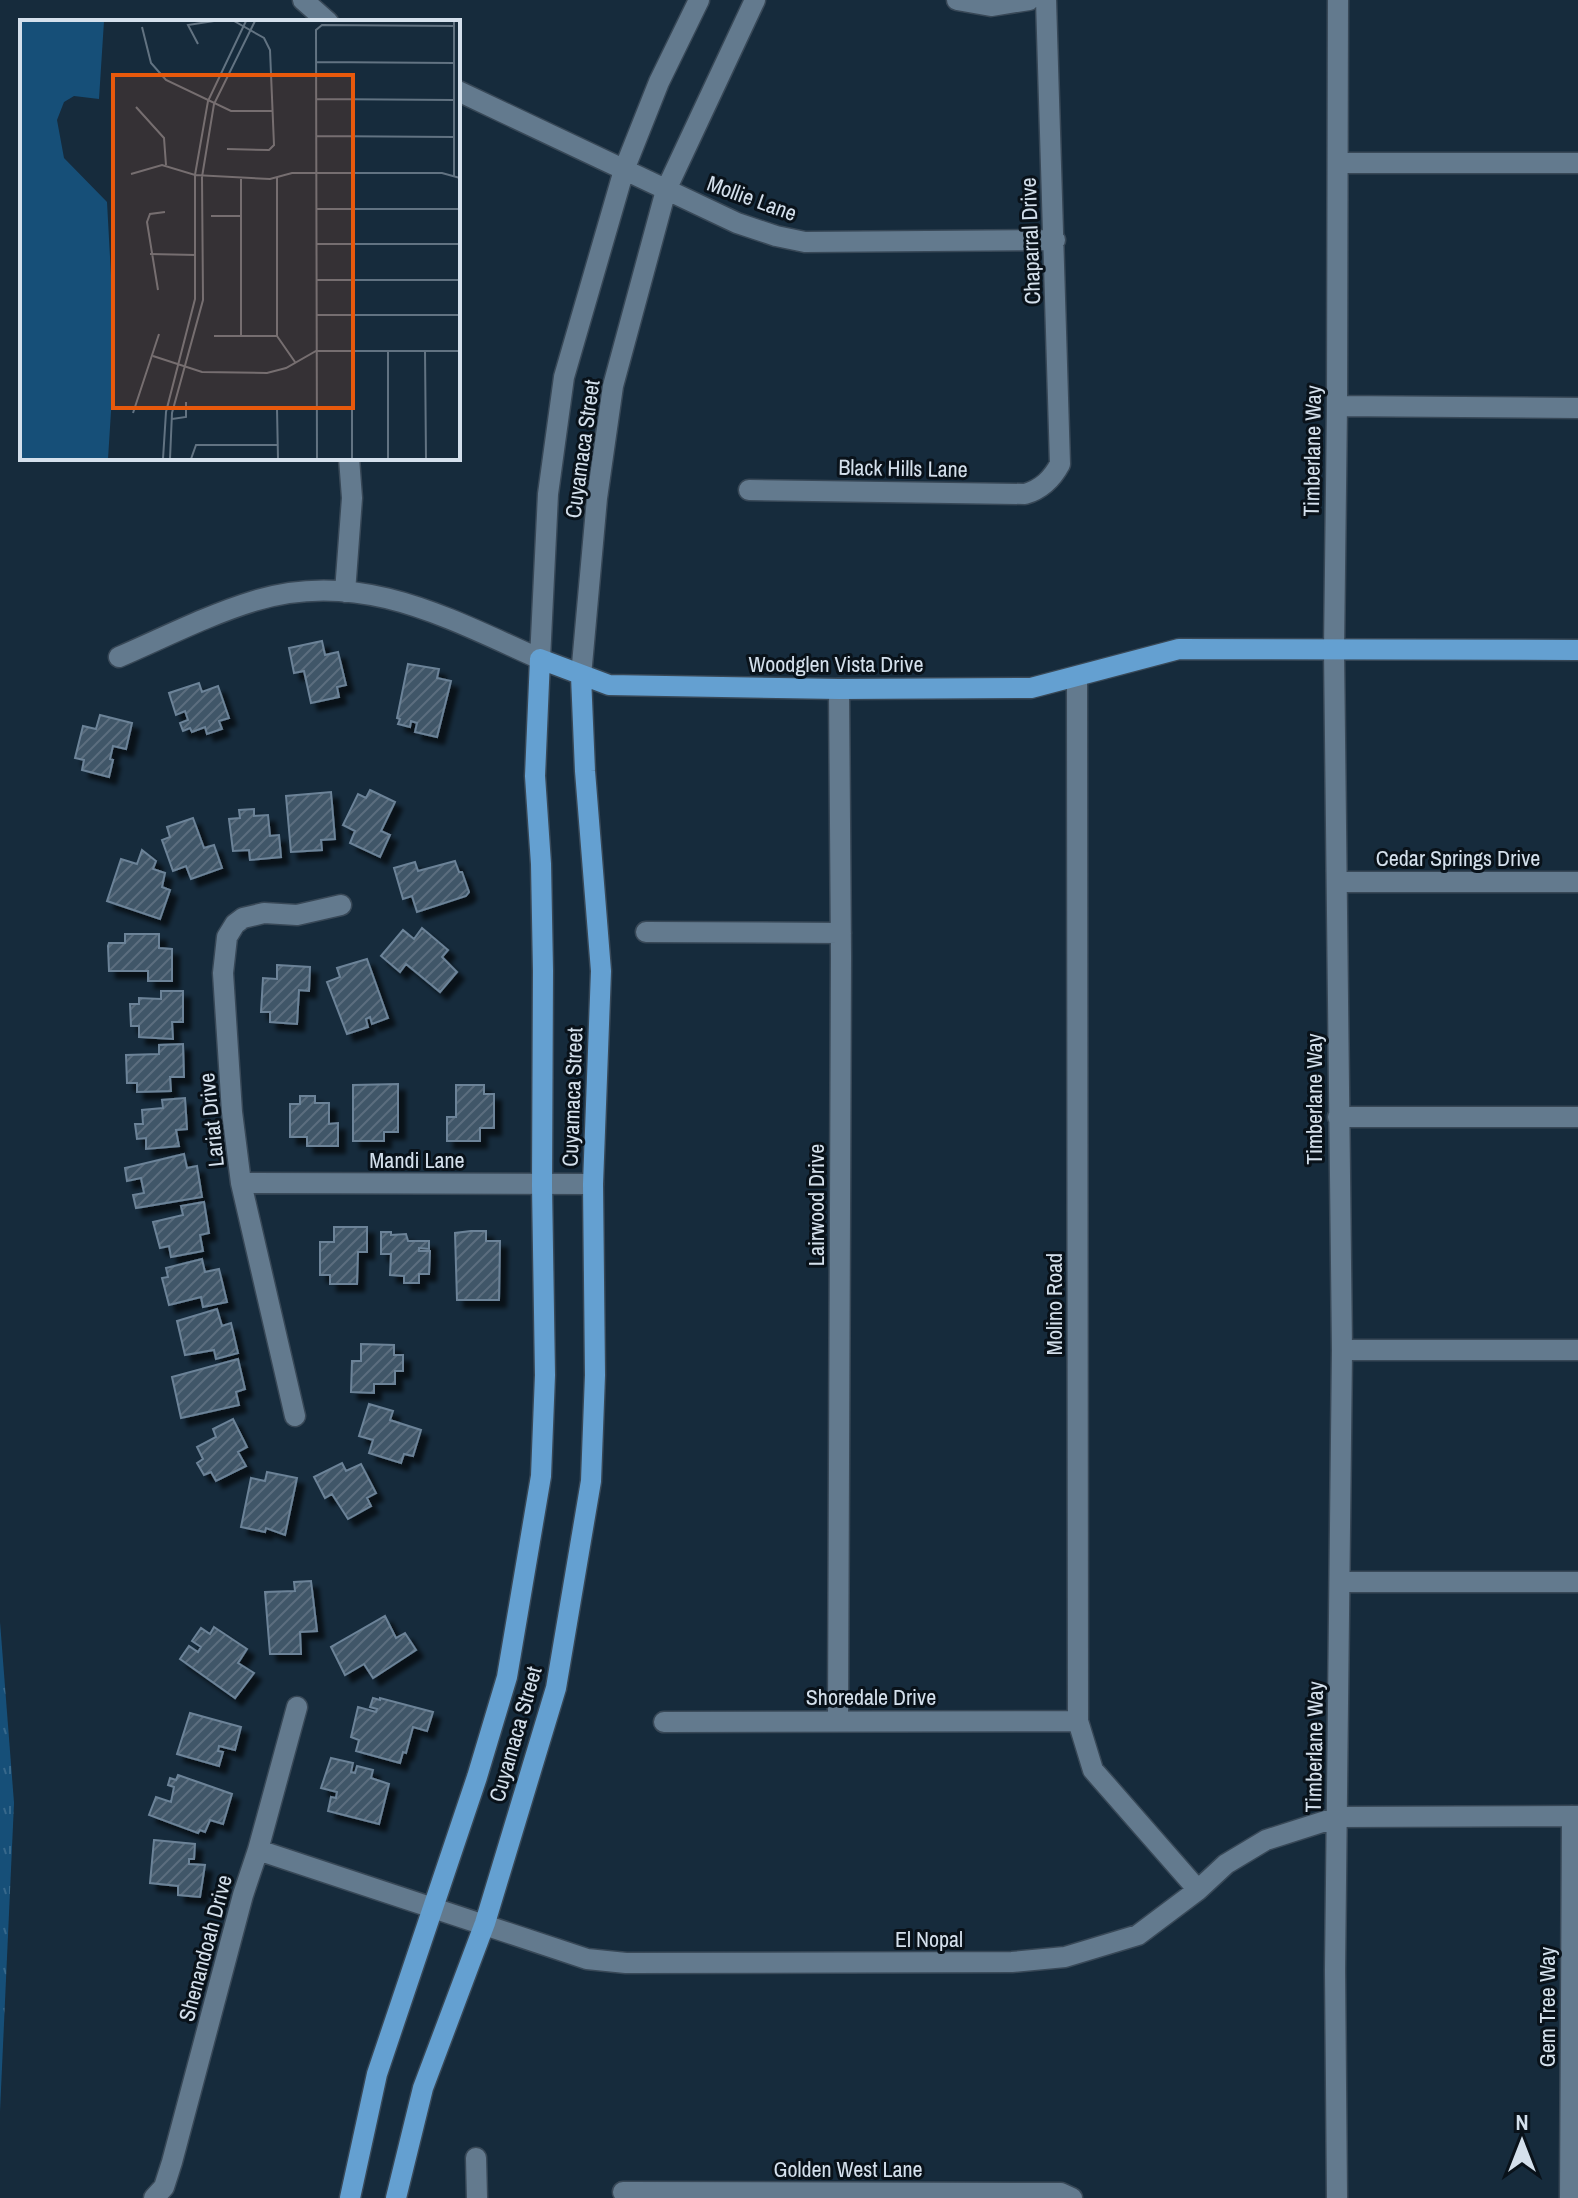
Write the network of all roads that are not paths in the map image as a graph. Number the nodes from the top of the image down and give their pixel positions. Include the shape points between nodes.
1 (303, 0) edge
2 (699, 0) edge
3 (755, 0) edge
4 (957, 0) edge
5 (1029, 0) edge
6 (1046, 0) edge
7 (1338, 0) edge
8 (326, 20) edge
9 (460, 92) edge
10 (1338, 163) junction
11 (1578, 163) edge
12 (624, 170) junction
13 (666, 190) junction
14 (1055, 240) junction
15 (1337, 406) junction
16 (1578, 408) edge
17 (349, 460) edge
18 (1052, 478) joint
19 (749, 490) dead end
20 (345, 592) junction
21 (1334, 650) junction
22 (1578, 650) edge
23 (119, 657) dead end
24 (540, 659) junction
25 (581, 676) junction
26 (1077, 677) junction
27 (839, 689) junction
28 (1337, 882) junction
29 (1578, 882) edge
30 (341, 905) dead end
31 (646, 932) dead end
32 (841, 933) junction
33 (1338, 1117) junction
34 (1578, 1117) edge
35 (241, 1183) junction
36 (593, 1184) junction
37 (542, 1186) junction
38 (1342, 1350) junction
39 (1578, 1350) edge
40 (295, 1416) dead end
41 (1340, 1582) junction
42 (1578, 1582) edge
43 (297, 1707) dead end
44 (838, 1721) junction
45 (1078, 1721) junction
46 (664, 1722) dead end
47 (1575, 1816) edge
48 (1338, 1817) junction
49 (258, 1850) junction
50 (1198, 1890) junction
51 (432, 1907) junction
52 (485, 1923) junction
53 (476, 2158) dead end
54 (623, 2192) dead end
55 (154, 2198) edge
56 (350, 2198) edge
57 (396, 2198) edge
58 (477, 2198) edge
59 (1072, 2198) edge
60 (1337, 2198) edge
61 (1570, 2198) edge

1 - 8 street
2 - 12 street, Cuyamaca Street
3 - 13 street, Cuyamaca Street
4 - 5 street via 991,6
6 - 14 street, Chaparral Drive
7 - 10 street, Timberlane Way
9 - 12 street, Mollie Lane
10 - 11 street
10 - 15 street, Timberlane Way
12 - 13 street, Mollie Lane
12 - 24 street, Cuyamaca Street via 564,377 548,494
13 - 14 street, Mollie Lane via 737,223 805,242
13 - 25 street, Cuyamaca Street via 613,386
14 - 18 street, Chaparral Drive via 1060,464
15 - 16 street
15 - 21 street, Timberlane Way
17 - 20 street via 352,498
18 - 19 street, Black Hills Lane via 1025,494
20 - 23 street, Woodglen Vista Drive via 254,601
20 - 24 street, Woodglen Vista Drive via 424,607
21 - 22 main road, Woodglen Vista Drive
21 - 26 main road, Woodglen Vista Drive via 1179,649
21 - 28 street, Timberlane Way
24 - 25 main road, Woodglen Vista Drive
24 - 37 main road, Cuyamaca Street via 535,776 541,864
25 - 27 main road, Woodglen Vista Drive via 609,685
25 - 36 main road, Cuyamaca Street via 601,971
26 - 27 main road, Woodglen Vista Drive via 1031,688
26 - 45 street, Molino Road
27 - 32 street, Lairwood Drive
28 - 29 street, Cedar Springs Drive
28 - 33 street, Timberlane Way
30 - 35 street, Lariat Drive via 297,915 243,918 227,937 223,973
31 - 32 street
32 - 44 street, Lairwood Drive
33 - 34 street
33 - 38 street, Timberlane Way
35 - 37 street, Mandi Lane
35 - 40 street, Lariat Drive
36 - 37 street, Mandi Lane
36 - 52 main road, Cuyamaca Street via 591,1481 556,1688
37 - 51 main road, Cuyamaca Street via 541,1476 507,1677
38 - 39 street
38 - 41 street, Timberlane Way
41 - 42 street
41 - 48 street, Timberlane Way
43 - 49 street, Shenandoah Drive
44 - 45 street, Shoredale Drive
44 - 46 street, Shoredale Drive
45 - 50 street, Molino Road via 1093,1770
47 - 48 street, El Nopal
47 - 61 street, Gem Tree Way
48 - 50 street, El Nopal via 1266,1840 1226,1864
48 - 60 street, Timberlane Way
49 - 51 street, El Nopal
49 - 55 street, Shenandoah Drive via 172,2162 164,2187
50 - 52 street, El Nopal via 1138,1935 1065,1957 1012,1962 626,1963 587,1959
51 - 52 street, El Nopal
51 - 56 main road, Cuyamaca Street via 377,2074
52 - 57 main road, Cuyamaca Street via 423,2088
53 - 58 street
54 - 59 street, Golden West Lane via 1061,2193

